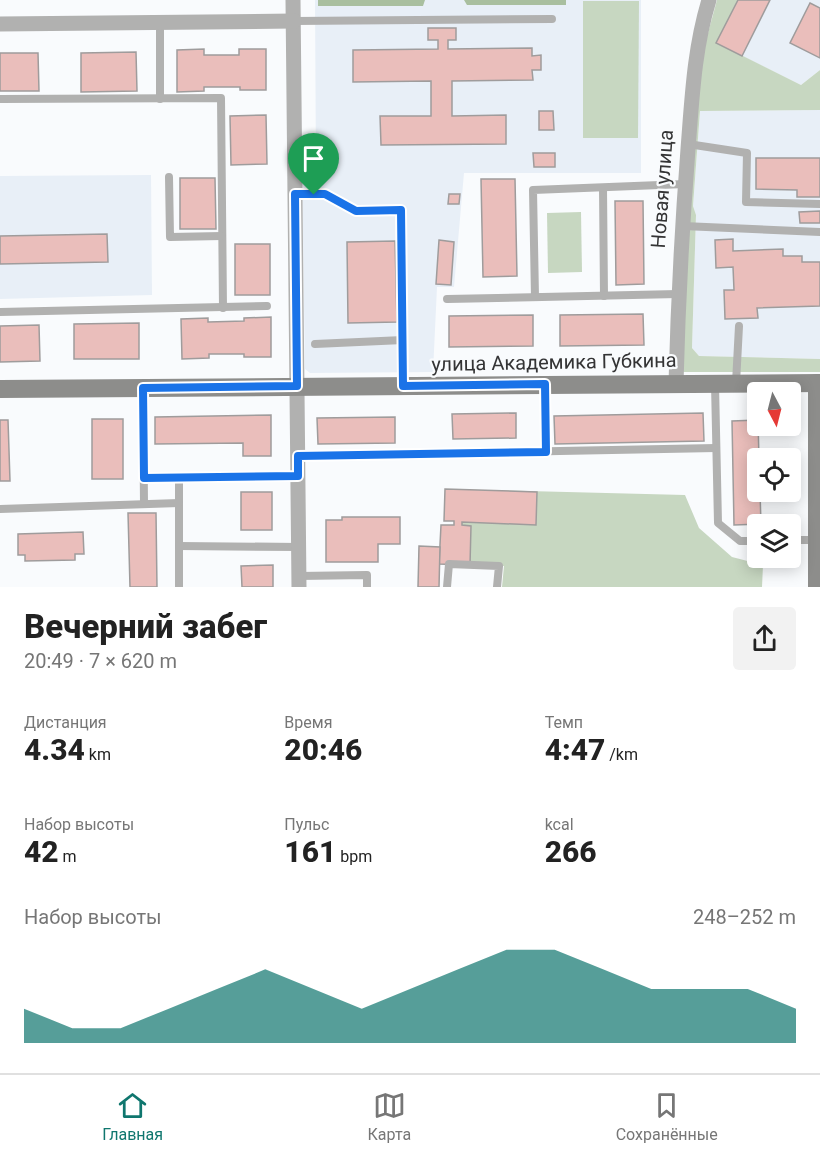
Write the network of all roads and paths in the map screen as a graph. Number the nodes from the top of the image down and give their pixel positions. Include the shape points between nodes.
1 (293, 0) edge
2 (709, 0) edge
3 (552, 19) dead end
4 (294, 21) junction
5 (159, 22) junction
6 (0, 24) edge
7 (0, 99) edge
8 (160, 99) junction
9 (688, 144) junction
10 (169, 177) dead end
11 (685, 184) junction
12 (603, 188) junction
13 (295, 194) junction
14 (820, 204) edge
15 (681, 226) junction
16 (820, 232) edge
17 (222, 237) junction
18 (678, 294) junction
19 (604, 296) junction
20 (535, 297) junction
21 (447, 300) dead end
22 (267, 306) dead end
23 (223, 308) junction
24 (0, 312) edge
25 (739, 326) dead end
26 (403, 340) junction
27 (315, 344) dead end
28 (676, 383) junction
29 (715, 383) junction
30 (736, 383) junction
31 (819, 383) edge
32 (545, 384) junction
33 (297, 386) junction
34 (403, 386) junction
35 (143, 388) junction
36 (0, 389) edge
37 (716, 448) junction
38 (546, 452) junction
39 (298, 456) junction
40 (298, 476) junction
41 (144, 478) junction
42 (178, 478) junction
43 (179, 503) junction
44 (144, 504) junction
45 (0, 509) edge
46 (801, 540) edge
47 (818, 540) junction
48 (747, 541) edge
49 (179, 546) junction
50 (299, 547) junction
51 (299, 581) edge
52 (179, 587) edge
53 (367, 587) edge
54 (447, 587) edge
55 (497, 587) edge
56 (818, 587) edge

1 - 4 street
2 - 9 street, Новая улица via 697,44
3 - 4 lane
4 - 5 street
4 - 13 street
5 - 6 street
5 - 8 lane
7 - 8 lane
8 - 17 lane via 221,98
9 - 11 street, Новая улица
9 - 14 lane via 747,153 746,202
10 - 17 lane via 170,237
11 - 12 lane
11 - 15 street, Новая улица
12 - 19 lane
12 - 20 lane via 533,190
13 - 26 lane via 325,194 356,211 401,210
13 - 33 street
15 - 16 lane
15 - 18 street, Новая улица
17 - 23 lane
18 - 19 lane
18 - 28 street, Новая улица
19 - 20 lane
20 - 21 lane
22 - 23 lane
23 - 24 lane
25 - 30 lane
26 - 27 lane
26 - 34 lane
28 - 29 street, улица Академика Губкина
28 - 32 street, улица Академика Губкина
29 - 30 street, улица Академика Губкина
29 - 37 lane
30 - 31 street, улица Академика Губкина
31 - 47 street
32 - 34 street, улица Академика Губкина
32 - 38 lane
33 - 34 street, улица Академика Губкина
33 - 35 street, улица Академика Губкина
33 - 39 street
35 - 36 street, улица Академика Губкина
35 - 41 lane
37 - 38 lane
37 - 48 lane via 718,523 740,541
38 - 39 lane
39 - 40 street
40 - 42 lane
40 - 50 street
41 - 42 lane
41 - 44 lane
42 - 43 lane
43 - 44 lane
43 - 49 lane
44 - 45 lane
46 - 47 lane
47 - 56 street
49 - 50 lane
49 - 52 lane
50 - 51 street
51 - 53 lane via 367,575
54 - 55 lane via 449,564 499,566

